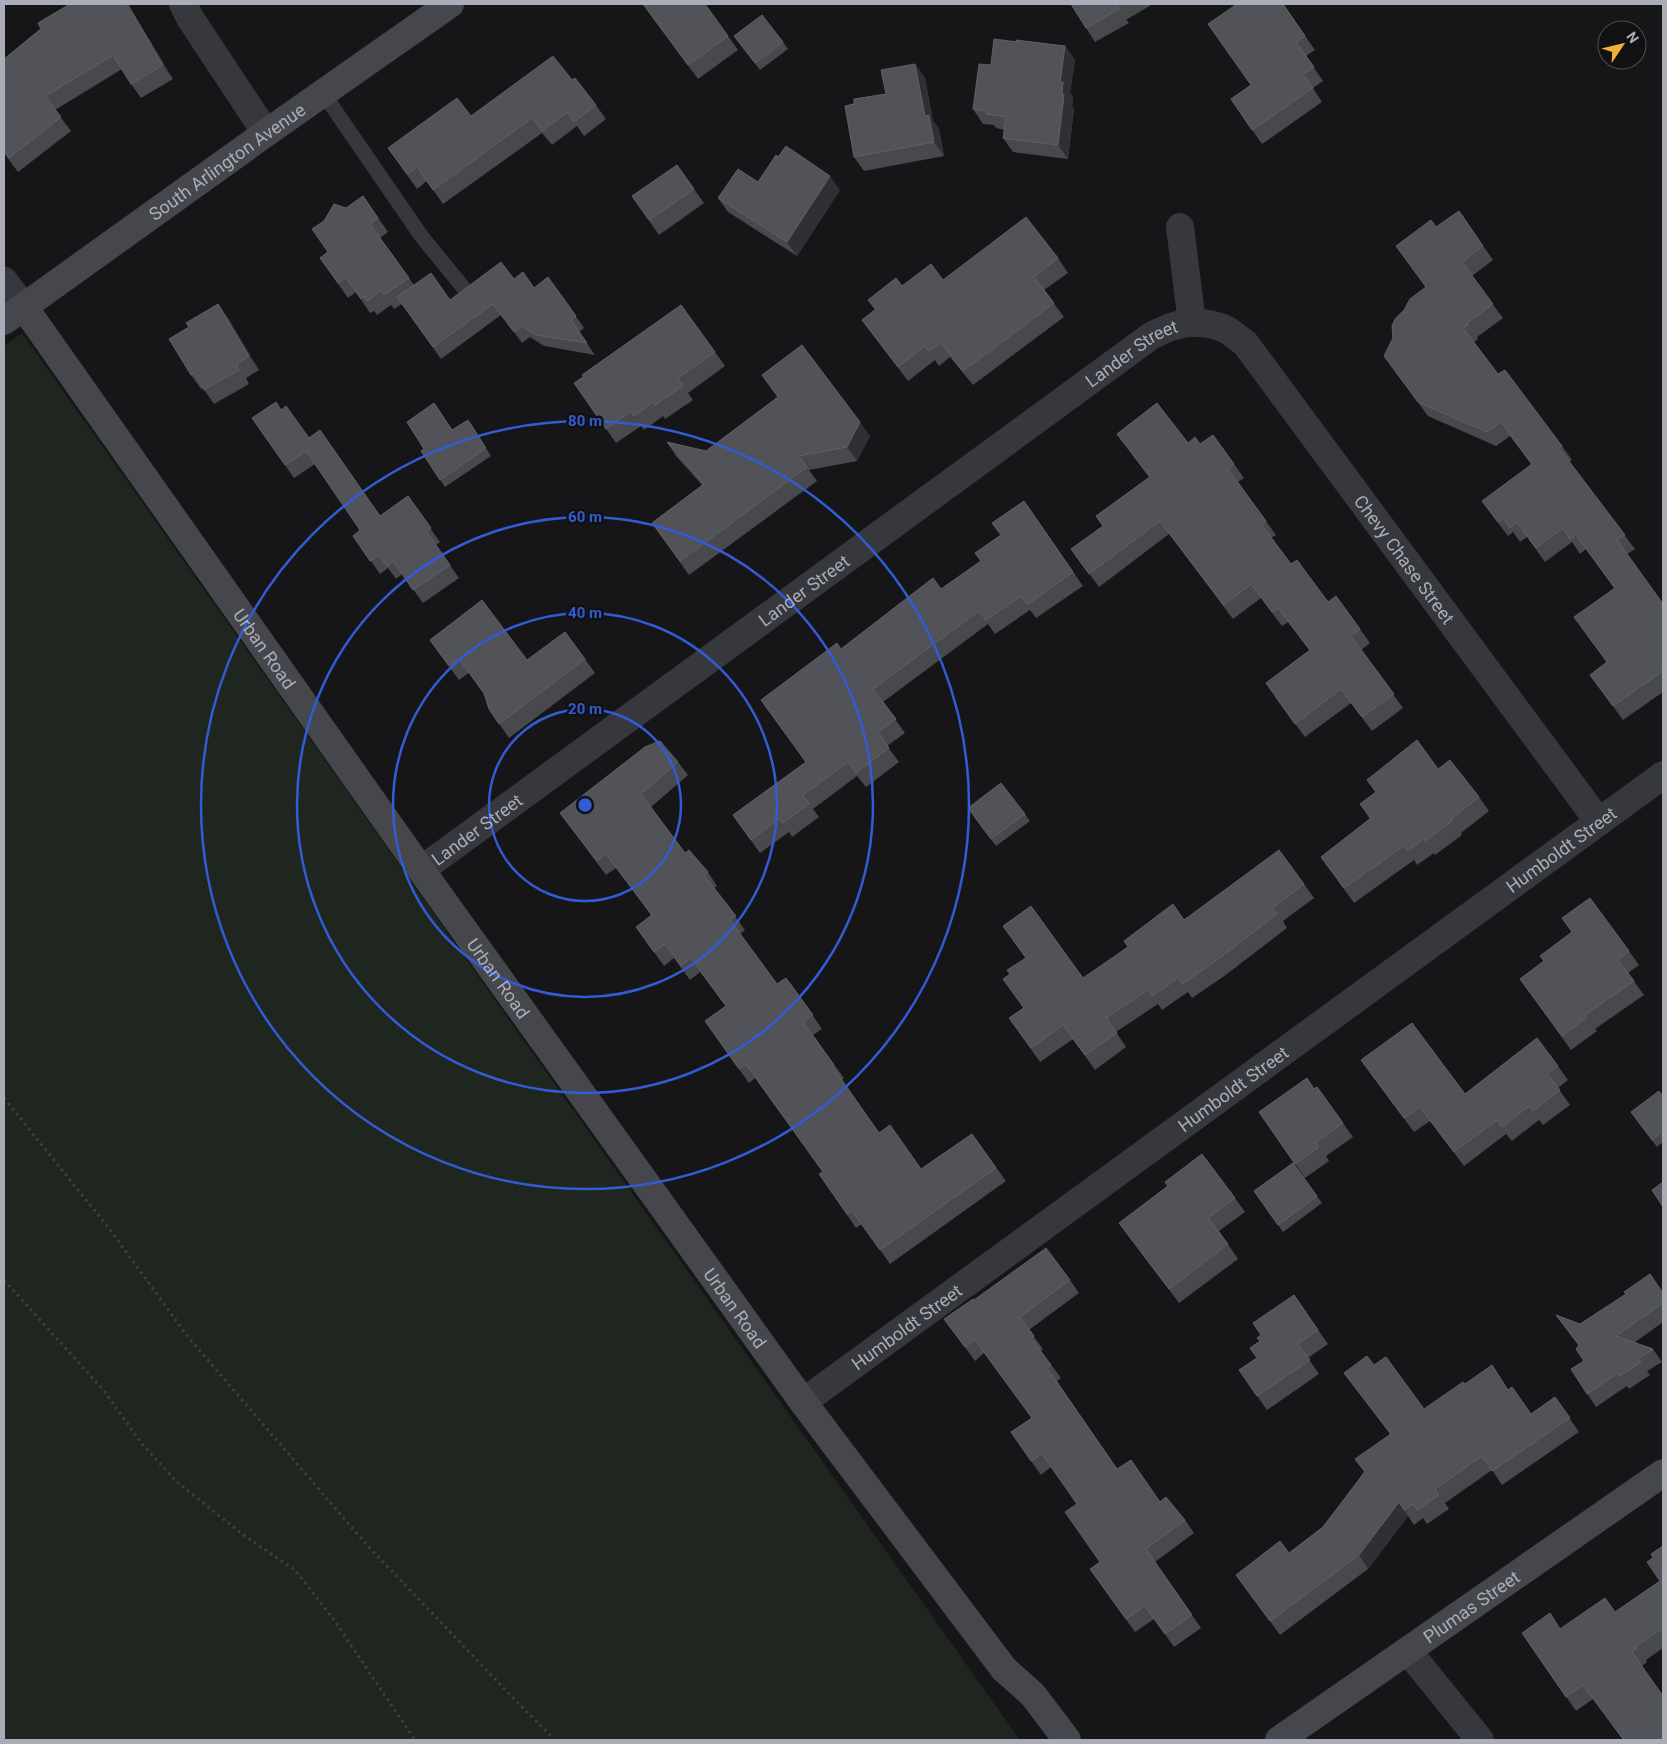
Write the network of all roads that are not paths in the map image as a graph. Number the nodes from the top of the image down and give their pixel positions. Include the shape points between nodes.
1 (183, 4) edge
2 (450, 4) edge
3 (323, 93) junction
4 (266, 133) junction
5 (1180, 227) dead end
6 (4, 281) edge
7 (467, 292) edge
8 (14, 314) edge
9 (1192, 323) junction
10 (1663, 775) edge
11 (1599, 822) junction
12 (421, 870) junction
13 (803, 1402) junction
14 (1663, 1473) edge
15 (1408, 1651) junction
16 (1004, 1669) junction
17 (1044, 1740) edge
18 (1067, 1740) edge
19 (1280, 1740) edge
20 (1480, 1740) edge

1 - 4 street
2 - 3 street, South Arlington Avenue
3 - 4 street, South Arlington Avenue
3 - 7 lane via 422,237
4 - 8 street, South Arlington Avenue
5 - 9 street
6 - 8 street, Urban Road
8 - 12 street, Urban Road
9 - 11 street, Chevy Chase Street via 1224,329 1245,344
9 - 12 street, Lander Street via 1170,326 1151,336
10 - 11 street, Humboldt Street
11 - 13 street, Humboldt Street
12 - 13 street, Urban Road
13 - 16 street, Urban Road
14 - 15 street, Plumas Street
15 - 19 street, Plumas Street
15 - 20 street
16 - 17 street, Urban Road via 1018,1703
16 - 18 street, Urban Road via 1033,1695

